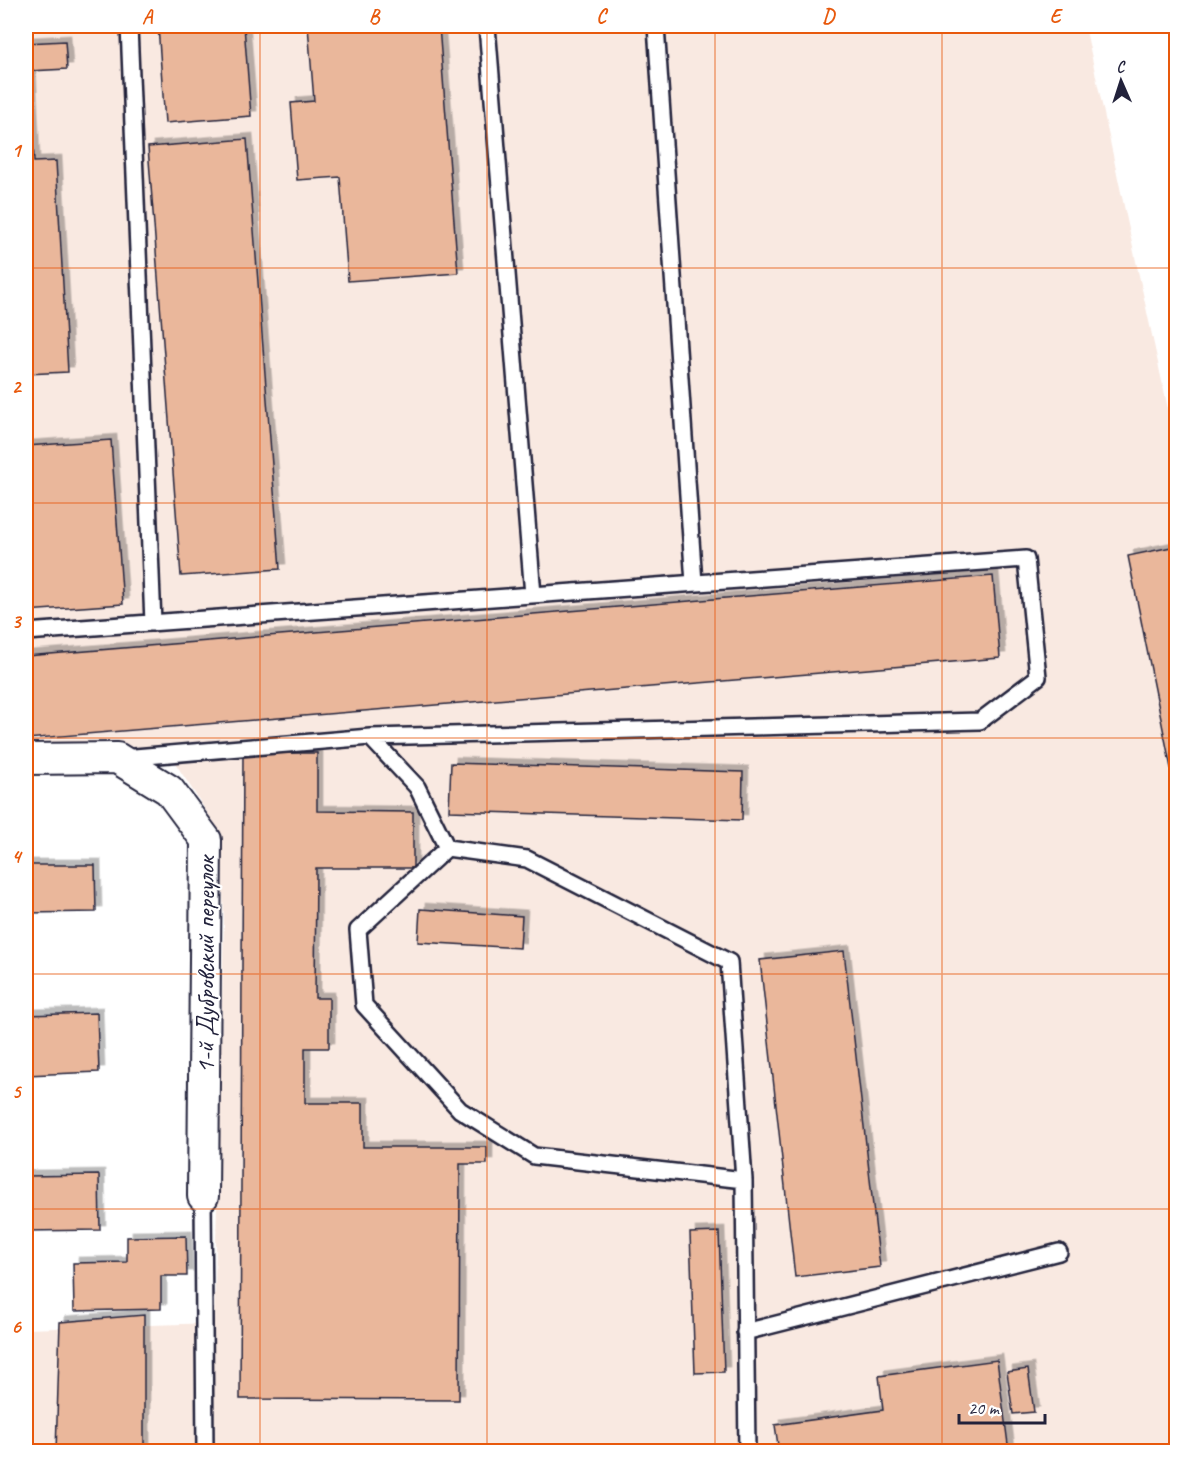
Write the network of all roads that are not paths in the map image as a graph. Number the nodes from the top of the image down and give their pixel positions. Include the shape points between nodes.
1 (129, 26) edge
2 (487, 26) edge
3 (656, 26) edge
4 (694, 584) junction
5 (533, 595) junction
6 (153, 623) junction
7 (26, 632) edge
8 (370, 737) junction
9 (117, 758) junction
10 (26, 759) edge
11 (447, 848) junction
12 (744, 1180) junction
13 (203, 1196) joint
14 (1059, 1252) dead end
15 (745, 1332) junction
16 (205, 1452) edge
17 (747, 1452) edge

1 - 6 lane
2 - 5 lane
3 - 4 lane
4 - 5 lane
4 - 8 lane via 1026,560 1038,677 980,722
5 - 6 lane
6 - 7 lane
8 - 9 lane
8 - 11 lane via 417,787
9 - 10 street
9 - 13 street, 1-й Дубровский переулок via 169,790 206,840
11 - 12 lane via 527,860 729,962
11 - 12 lane via 358,930 364,1005 460,1110 534,1156
12 - 15 lane
13 - 16 lane
14 - 15 lane
15 - 17 lane

